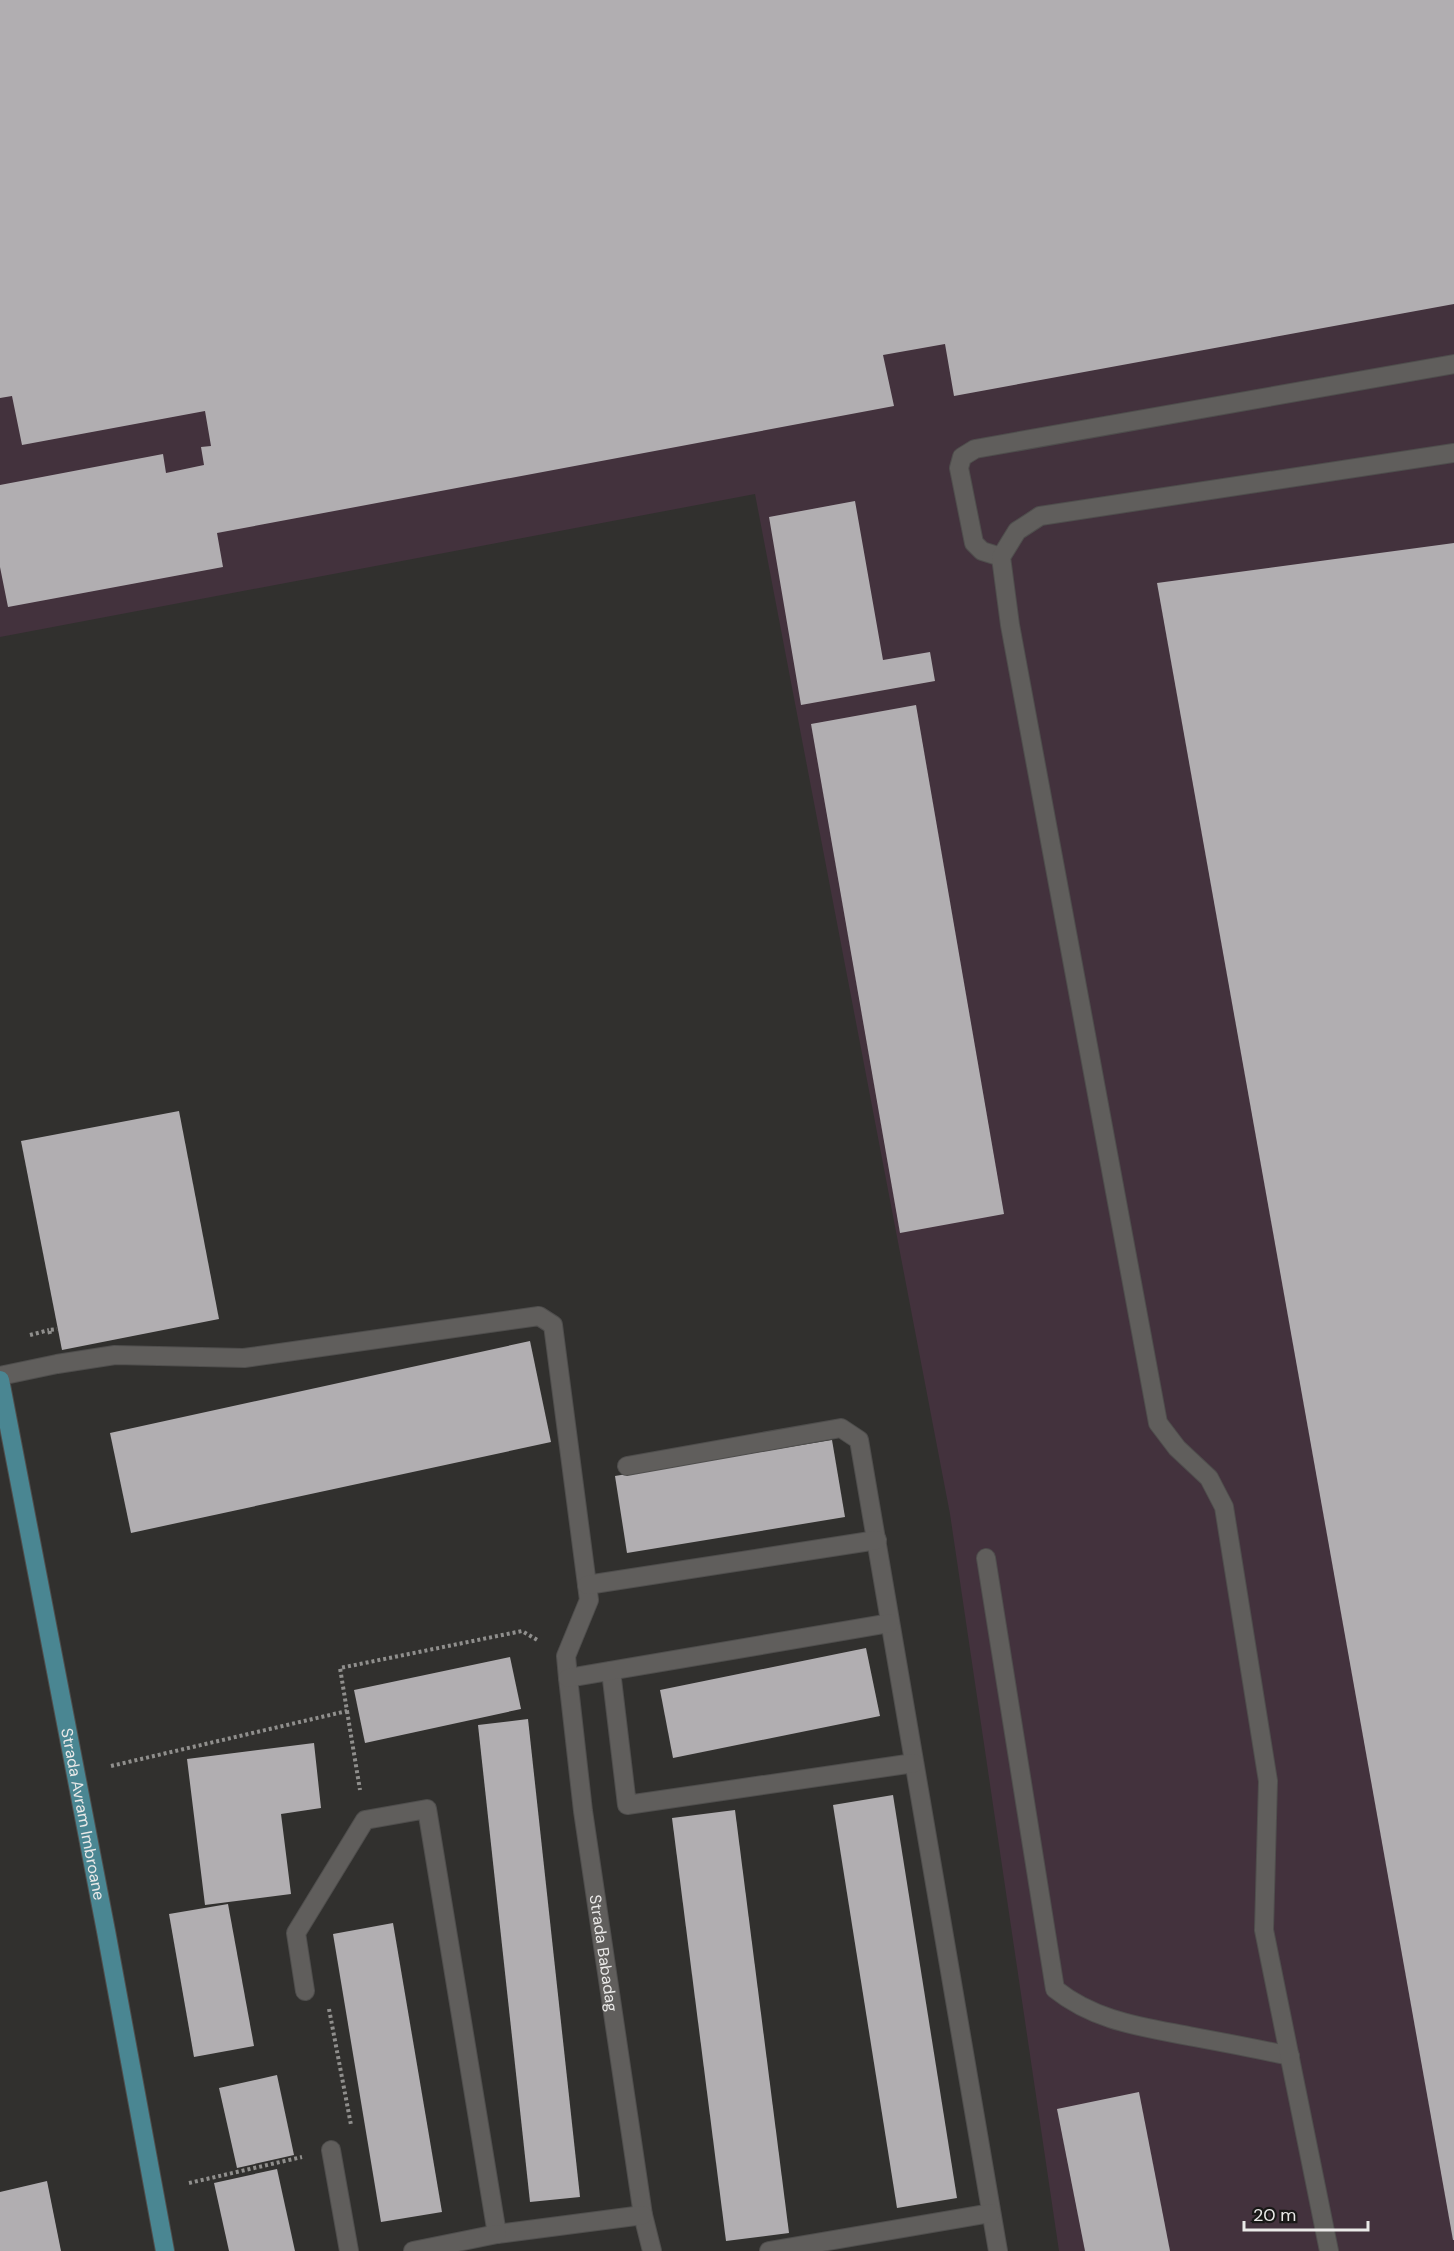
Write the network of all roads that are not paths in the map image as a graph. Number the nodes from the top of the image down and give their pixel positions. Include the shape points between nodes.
1 (1454, 364) edge
2 (1454, 453) edge
3 (1000, 557) junction
4 (0, 1378) edge
5 (627, 1466) dead end
6 (876, 1540) junction
7 (986, 1557) dead end
8 (587, 1585) junction
9 (890, 1623) junction
10 (612, 1671) junction
11 (567, 1678) junction
12 (914, 1763) junction
13 (305, 1991) road end
14 (1290, 2056) junction
15 (331, 2150) road end
16 (991, 2213) junction
17 (643, 2215) junction
18 (497, 2234) junction
19 (165, 2251) edge
20 (349, 2251) edge
21 (413, 2251) edge
22 (652, 2251) edge
23 (769, 2251) edge
24 (998, 2251) edge
25 (1329, 2251) edge

1 - 3 street via 975,449 962,457 959,468 974,543 982,551
2 - 3 street via 1040,516 1017,531
3 - 14 street via 1158,1424 1209,1478 1224,1507 1268,1781 1264,1930
4 - 8 street via 115,1355 244,1358 540,1316 553,1325
4 - 19 main road, Strada Avram Imbroane
5 - 6 street via 841,1428 859,1440
6 - 8 street
6 - 9 street
7 - 14 street via 1055,1989 1088,2012 1128,2024
8 - 11 street, Strada Babadag via 589,1600 566,1656
9 - 10 street
9 - 12 street
10 - 11 street
10 - 12 street via 627,1805
11 - 17 street, Strada Babadag
12 - 16 street
13 - 18 street via 296,1933 365,1820 427,1809
14 - 25 street
15 - 20 street
16 - 23 street
16 - 24 street
17 - 18 street
17 - 22 street, Strada Babadag
18 - 21 street

